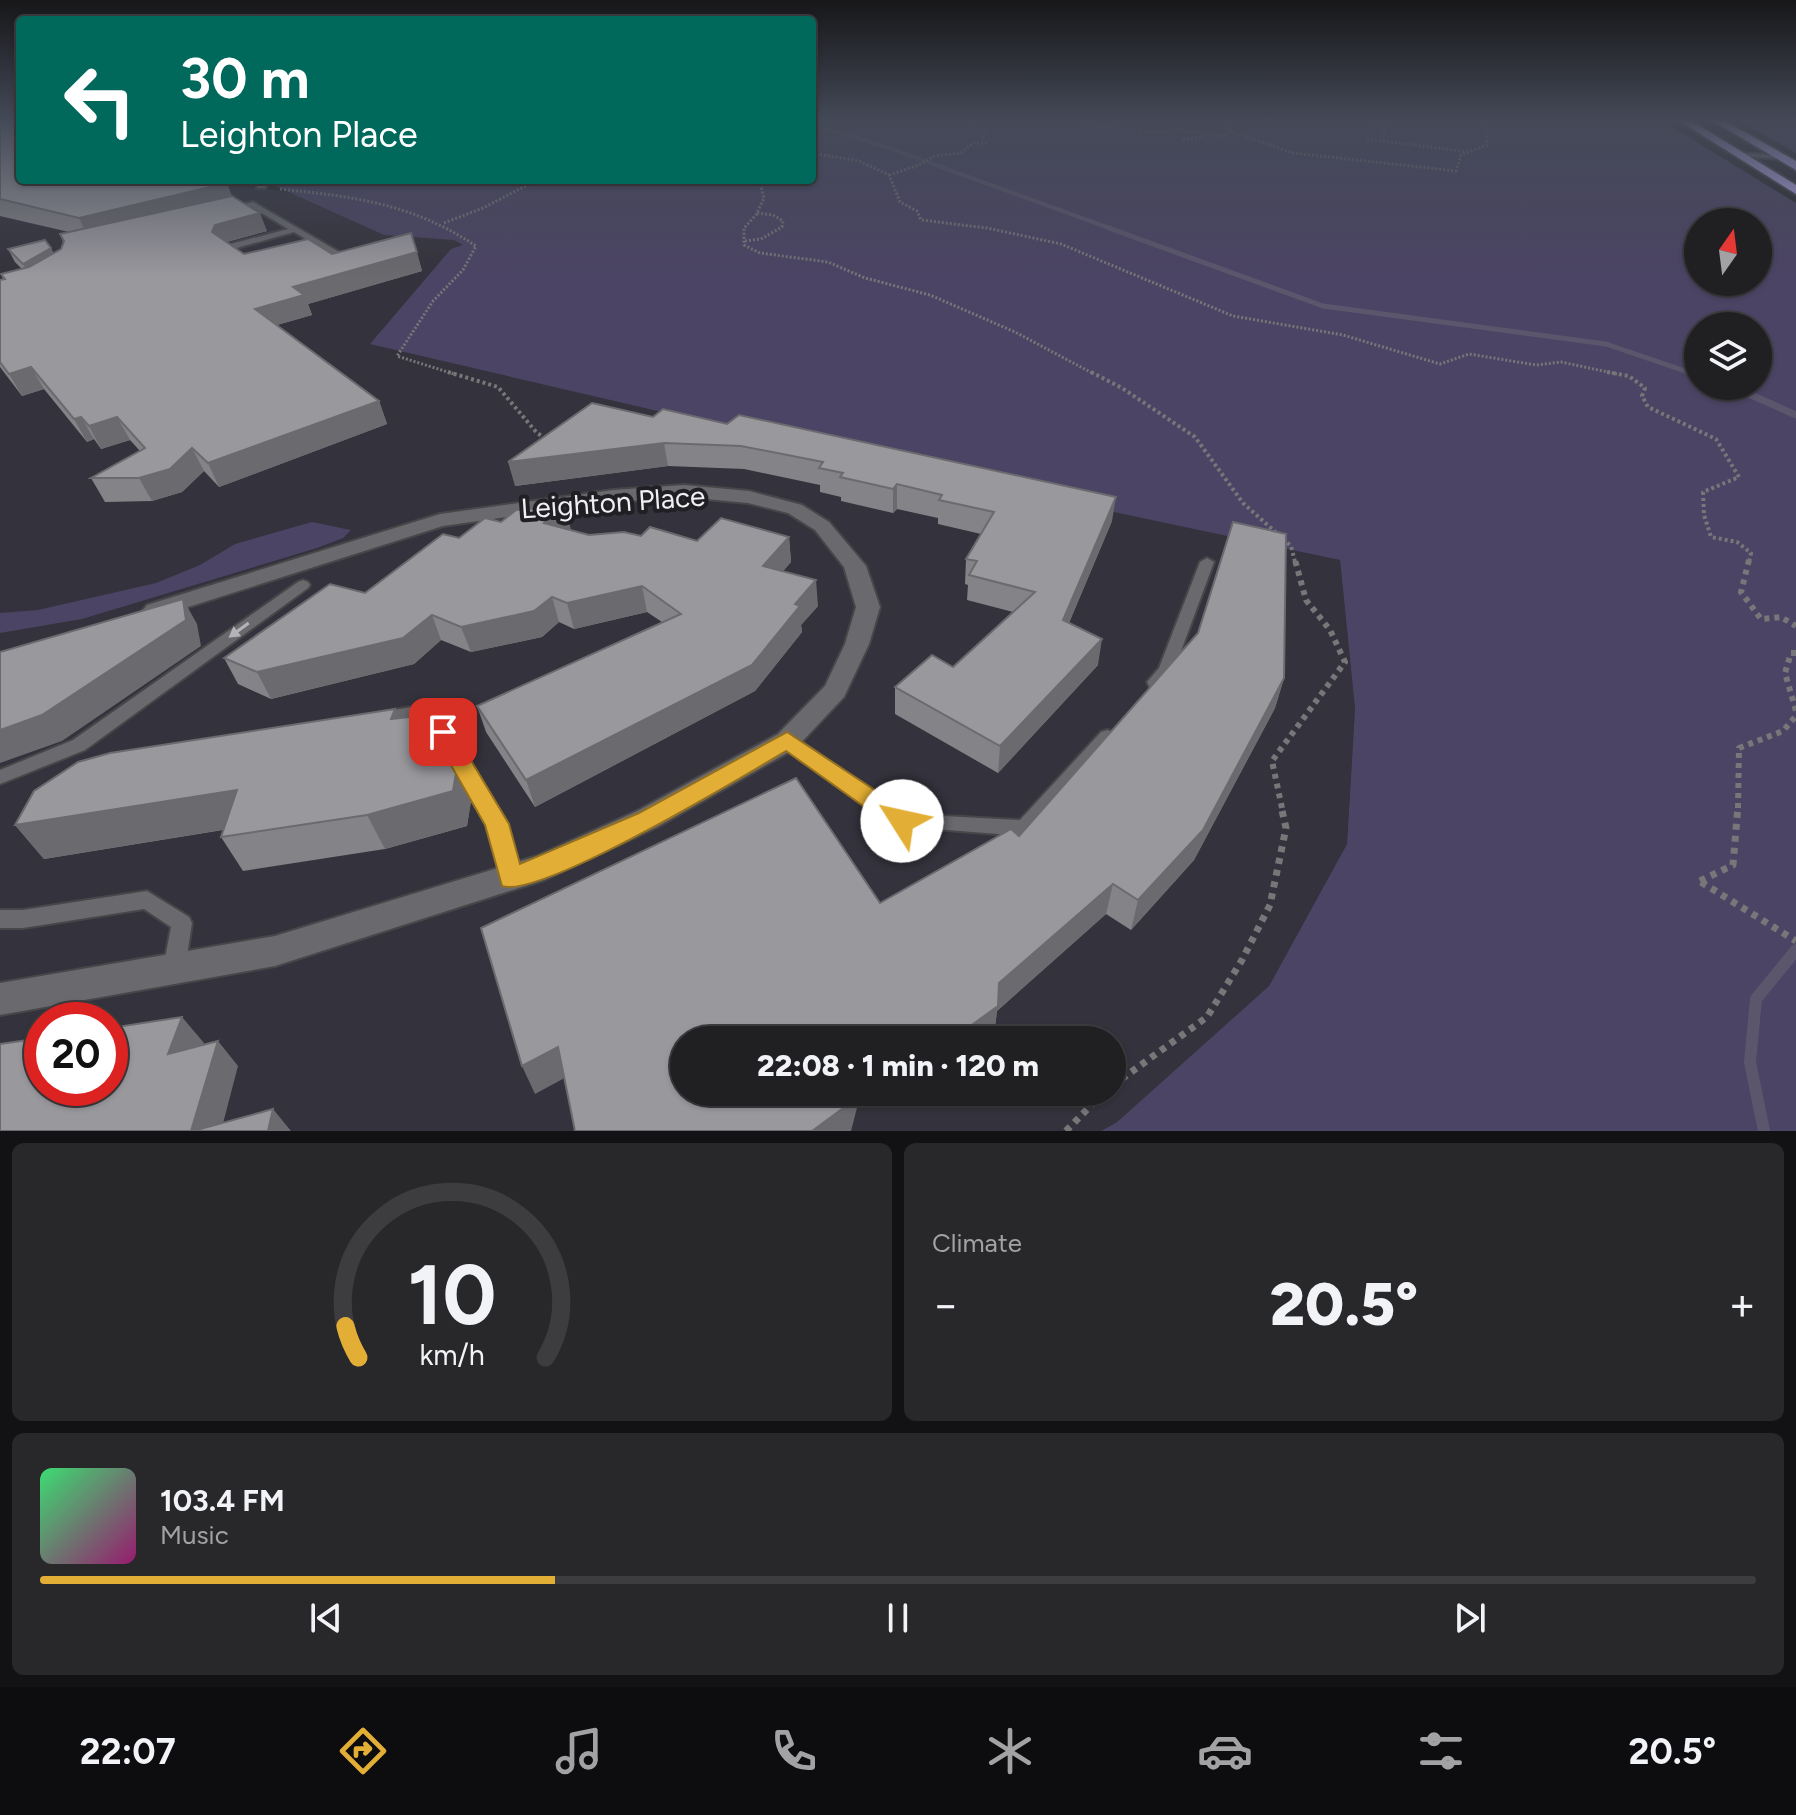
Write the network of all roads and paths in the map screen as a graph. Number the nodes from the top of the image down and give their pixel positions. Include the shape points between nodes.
1 (884, 173) edge
2 (896, 173) edge
3 (1769, 173) edge
4 (889, 175) junction
5 (529, 184) edge
6 (760, 184) edge
7 (263, 185) edge
8 (1796, 190) edge
9 (222, 211) edge
10 (757, 213) junction
11 (443, 224) junction
12 (292, 230) junction
13 (745, 241) junction
14 (326, 249) junction
15 (312, 253) edge
16 (246, 261) edge
17 (357, 266) edge
18 (550, 441) edge
19 (1207, 562) dead end
20 (303, 585) dead end
21 (139, 616) edge
22 (1796, 626) edge
23 (1796, 653) edge
24 (1146, 693) edge
25 (1796, 713) edge
26 (358, 722) edge
27 (1115, 727) edge
28 (787, 741) junction
29 (0, 777) edge
30 (511, 878) junction
31 (0, 919) edge
32 (1796, 941) edge
33 (174, 969) junction
34 (0, 999) edge
35 (1126, 1076) edge
36 (1088, 1106) edge
37 (1066, 1131) edge

1 - 4 path
2 - 4 path
3 - 8 highway
4 - 22 path via 900,202 917,211 921,220 1061,244 1233,316 1343,335 1440,364 1469,354 1536,365 1561,362 1629,376 1645,388 1642,396 1648,407 1716,439 1739,477 1703,492 1711,537 1737,542 1751,553 1741,592 1761,619 1781,617
5 - 11 path
6 - 10 path via 764,198
7 - 11 path via 365,201
9 - 12 lane via 253,204
10 - 13 path via 744,228
10 - 13 path via 773,215 783,221 782,227
11 - 18 path via 476,246 397,356 498,387
12 - 14 lane
12 - 16 lane via 226,248
13 - 35 path via 760,253 828,262 930,295 1015,332 1122,388 1195,437 1243,503 1291,546 1306,600 1330,630 1345,662 1272,761 1286,828 1270,905 1242,960 1207,1017
14 - 15 lane
14 - 17 lane
19 - 24 lane via 1166,670
20 -> 29 lane via 79,745
21 - 28 street, Leighton Place via 440,520 613,496 684,491 749,497 795,509 822,526 855,566 868,607 835,691
23 - 25 path via 1791,653 1785,673
25 - 32 path via 1783,731 1739,748 1733,865 1700,881
26 - 30 lane via 430,710 497,824
27 - 28 lane via 1024,828 902,821
28 - 30 street, Leighton Place via 647,819
30 - 33 street, Leighton Place via 275,951
31 - 33 lane via 147,900 182,923
33 - 34 street, Leighton Place
36 - 37 path

